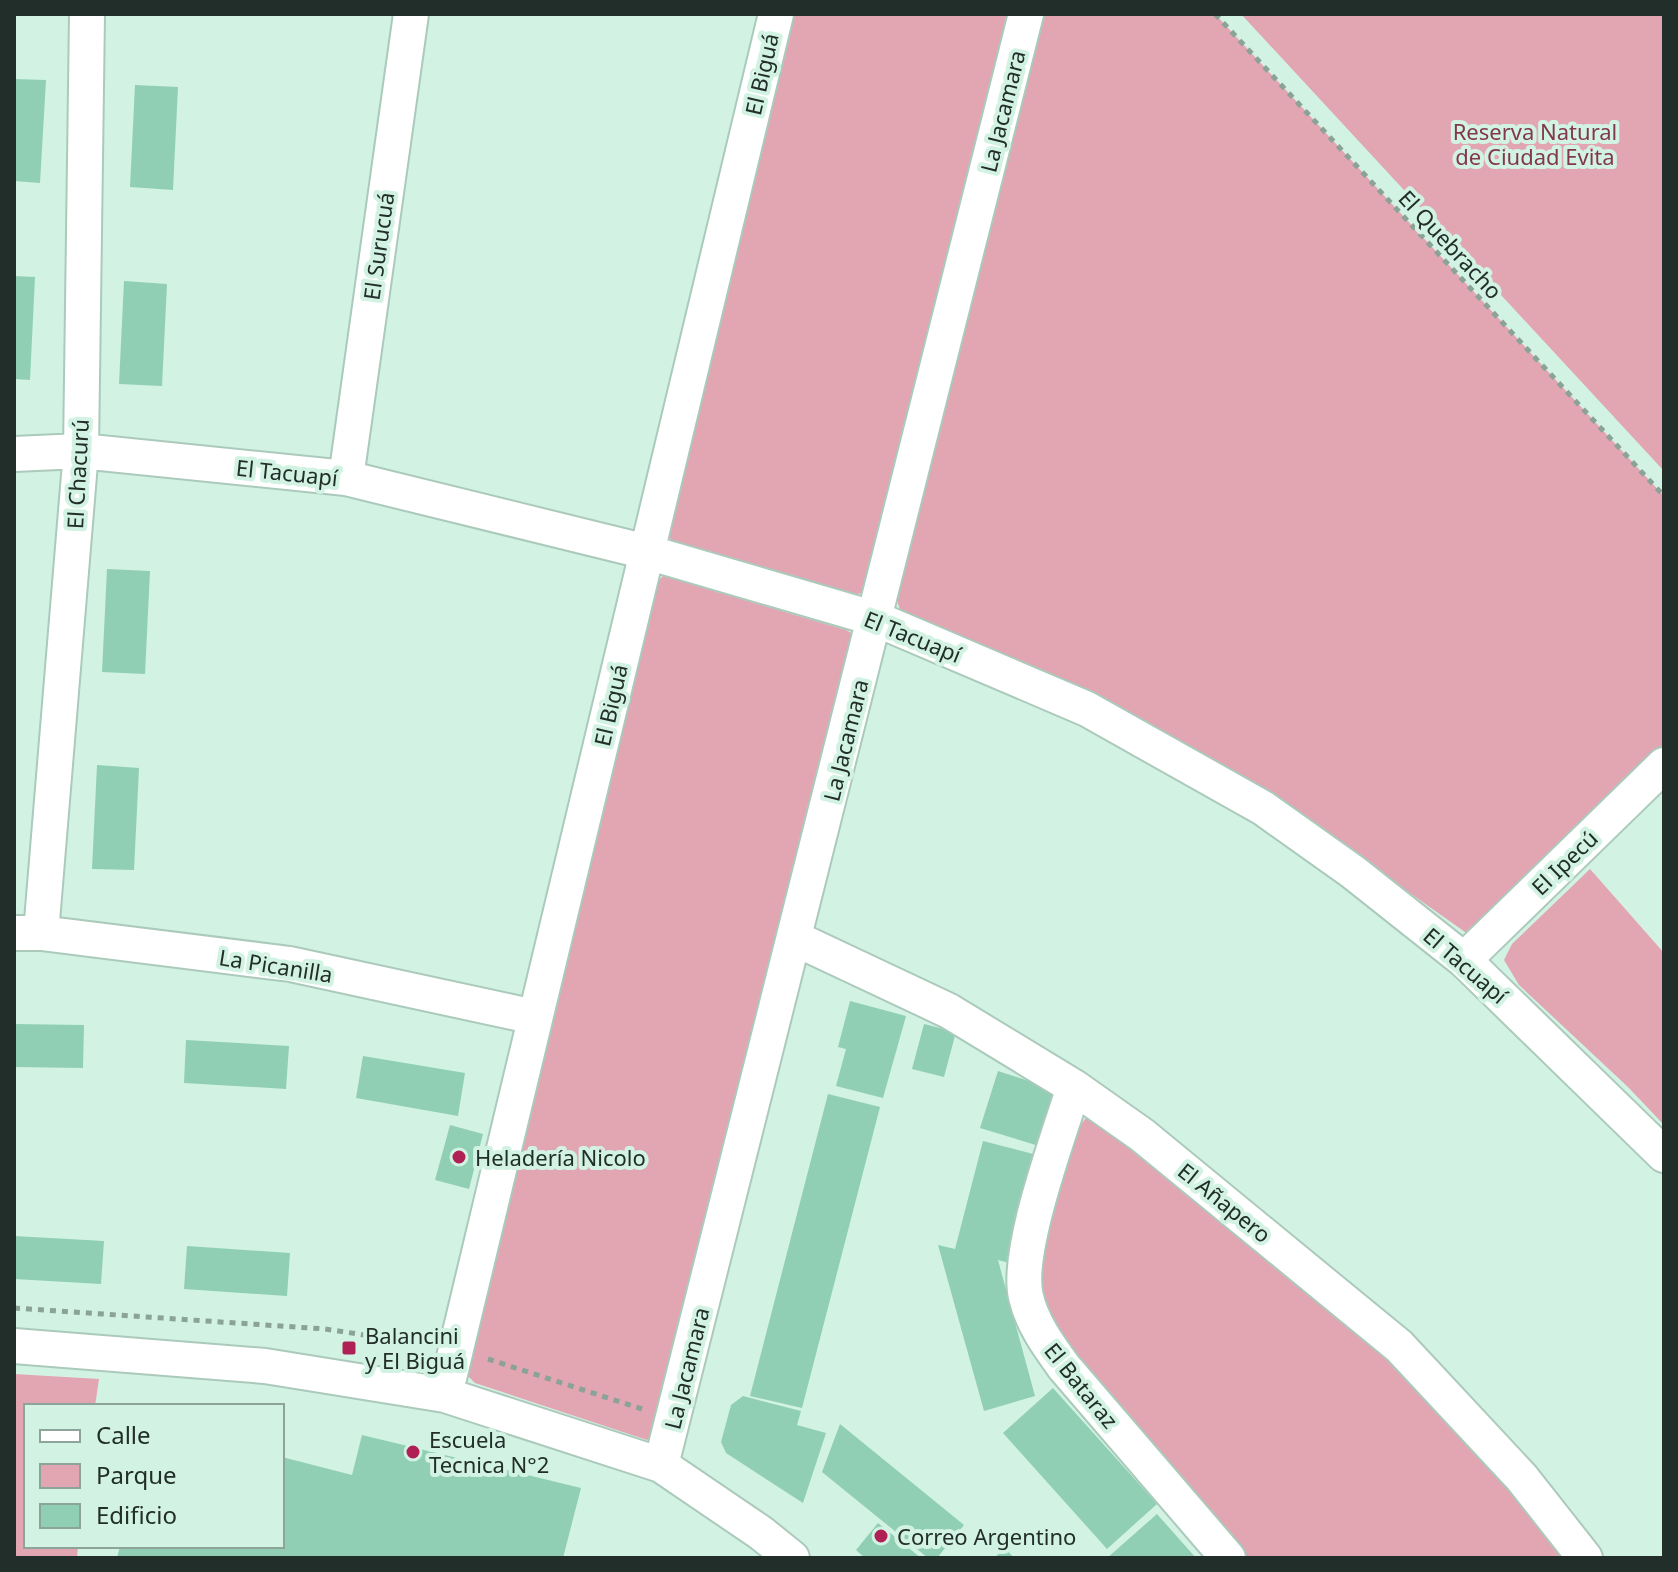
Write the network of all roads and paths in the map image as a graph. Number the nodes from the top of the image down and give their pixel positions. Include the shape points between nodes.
1 (87, 14) edge
2 (411, 14) edge
3 (776, 14) edge
4 (1026, 14) edge
5 (1215, 14) edge
6 (81, 451) junction
7 (14, 454) edge
8 (346, 478) junction
9 (1664, 496) edge
10 (647, 552) junction
11 (876, 619) junction
12 (1664, 765) edge
13 (27, 933) edge
14 (794, 938) junction
15 (1464, 960) junction
16 (535, 1017) junction
17 (1074, 1087) junction
18 (1664, 1155) edge
19 (14, 1308) edge
20 (14, 1346) edge
21 (456, 1349) junction
22 (445, 1395) junction
23 (673, 1419) junction
24 (661, 1465) junction
25 (792, 1558) edge
26 (1228, 1558) edge
27 (1585, 1558) edge

1 - 6 street, El Chacurú
2 - 8 street, El Surucuá
3 - 10 street, El Biguá
4 - 11 street, La Jacamara
5 - 9 path, El Quebracho
6 - 7 street, El Tacuapí
6 - 8 street, El Tacuapí
6 - 13 street, El Chacurú
8 - 10 street, El Tacuapí
10 - 11 street, El Tacuapí
10 - 16 street, El Biguá
11 - 14 street, La Jacamara
11 - 15 street, El Tacuapí via 1087,709 1263,808
12 - 15 street, El Ipecú
13 - 16 street, La Picanilla via 290,964
14 - 17 street, El Añapero via 949,1011
14 - 23 street, La Jacamara
15 - 18 street, El Tacuapí
16 - 21 street, El Biguá
17 - 26 street, El Bataraz via 1026,1248 1025,1295 1041,1335 1064,1367
17 - 27 street, El Añapero via 1142,1135 1399,1346 1522,1478
19 - 21 path via 325,1329
20 - 22 street via 265,1366
21 - 22 street, El Biguá
21 - 23 path
22 - 24 street
23 - 24 street, La Jacamara
24 - 25 street

